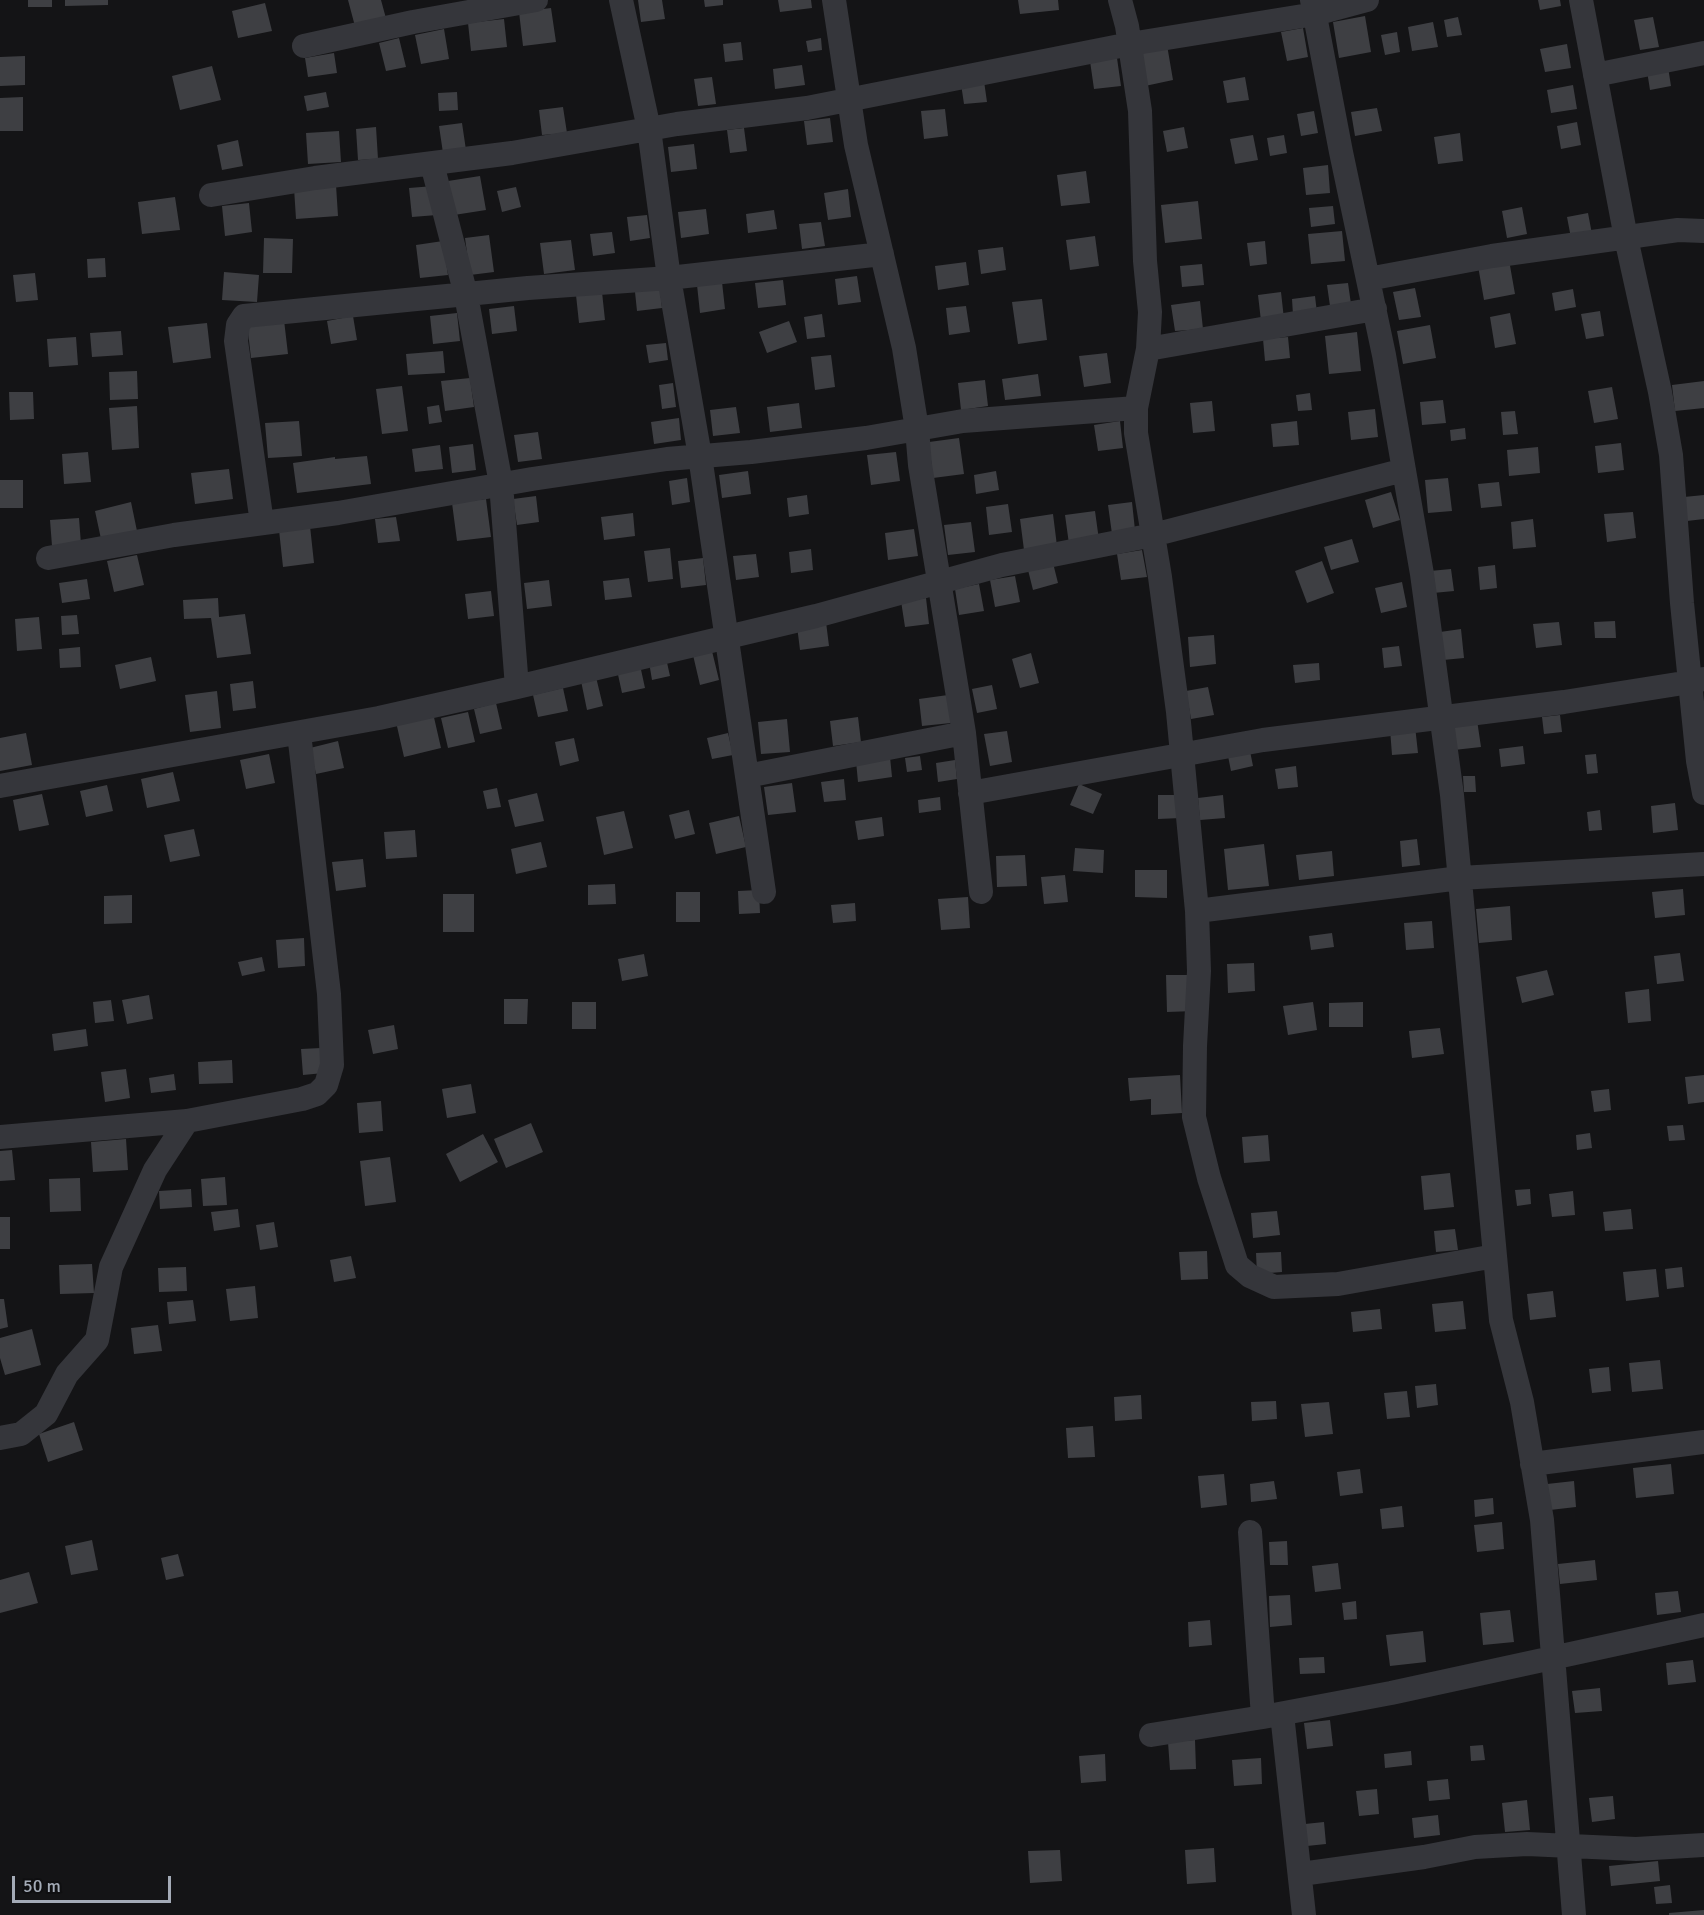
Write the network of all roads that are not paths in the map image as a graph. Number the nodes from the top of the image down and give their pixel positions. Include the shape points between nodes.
1 (536, 0) edge
2 (621, 0) edge
3 (834, 0) edge
4 (1120, 0) edge
5 (1367, 0) edge
6 (1581, 0) edge
7 (1314, 7) edge
8 (1130, 44) junction
9 (304, 46) dead end
10 (1704, 53) edge
11 (1595, 75) junction
12 (848, 100) junction
13 (649, 129) junction
14 (432, 164) junction
15 (211, 195) dead end
16 (1704, 231) edge
17 (1626, 238) junction
18 (882, 254) junction
19 (669, 278) junction
20 (1368, 279) junction
21 (466, 295) junction
22 (1375, 309) junction
23 (1148, 349) junction
24 (1136, 408) junction
25 (917, 429) junction
26 (700, 456) junction
27 (1404, 470) junction
28 (501, 484) junction
29 (262, 523) junction
30 (1153, 535) junction
31 (48, 558) dead end
32 (940, 582) junction
33 (727, 637) junction
34 (1697, 681) edge
35 (517, 687) junction
36 (1441, 717) junction
37 (299, 732) junction
38 (964, 732) junction
39 (1181, 754) junction
40 (747, 776) junction
41 (0, 786) edge
42 (970, 793) junction
43 (1704, 793) edge
44 (1704, 864) edge
45 (1460, 878) junction
46 (764, 892) dead end
47 (981, 892) dead end
48 (1197, 911) junction
49 (187, 1121) junction
50 (0, 1137) edge
51 (1496, 1256) junction
52 (0, 1438) edge
53 (1704, 1442) edge
54 (1532, 1464) junction
55 (1250, 1532) dead end
56 (1704, 1625) edge
57 (1553, 1658) junction
58 (1273, 1716) junction
59 (1151, 1735) dead end
60 (1704, 1845) edge
61 (1568, 1846) junction
62 (1301, 1874) junction
63 (1304, 1915) edge
64 (1574, 1915) edge

1 - 9 street
2 - 13 street
3 - 12 street
4 - 8 street
5 - 7 street
6 - 11 street
7 - 8 street
7 - 20 street
8 - 12 street
8 - 23 street via 1140,111 1150,312
10 - 11 street
11 - 17 street
12 - 13 street
12 - 18 street
13 - 14 street
13 - 19 street
14 - 15 street
14 - 21 street
16 - 17 street via 1678,230
17 - 20 street via 1492,256
17 - 34 street via 1671,455
18 - 19 street
18 - 25 street via 904,348
19 - 21 street
19 - 26 street
20 - 22 street
21 - 28 street
21 - 29 street via 244,316 236,341
22 - 23 street
22 - 27 street
23 - 24 street
24 - 25 street via 963,421
24 - 30 street via 1136,433
25 - 26 street
25 - 32 street
26 - 28 street
26 - 33 street
27 - 30 street
27 - 36 street
28 - 29 street
28 - 35 street
29 - 31 street
30 - 32 street via 1002,565
30 - 39 street
32 - 33 street
32 - 38 street
33 - 35 street
33 - 40 street
34 - 36 street
34 - 43 street via 1698,761
35 - 37 street
36 - 39 street
36 - 45 street
37 - 41 street
37 - 49 street via 329,994 332,1065 326,1085 302,1100
38 - 40 street
38 - 42 street
39 - 42 street
39 - 48 street
40 - 46 street
42 - 47 street
44 - 45 street
45 - 48 street
45 - 51 street
48 - 51 street via 1194,1117 1209,1178 1238,1265 1250,1276 1274,1287 1338,1284
49 - 50 street
49 - 52 street via 155,1170 111,1267 97,1340 67,1374 46,1414 21,1434
51 - 54 street via 1501,1320 1522,1402
53 - 54 street
54 - 57 street via 1542,1520
55 - 58 street
56 - 57 street
57 - 58 street
57 - 61 street
58 - 59 street
58 - 62 street
60 - 61 street via 1636,1849
61 - 62 street via 1475,1847
61 - 64 street
62 - 63 street

